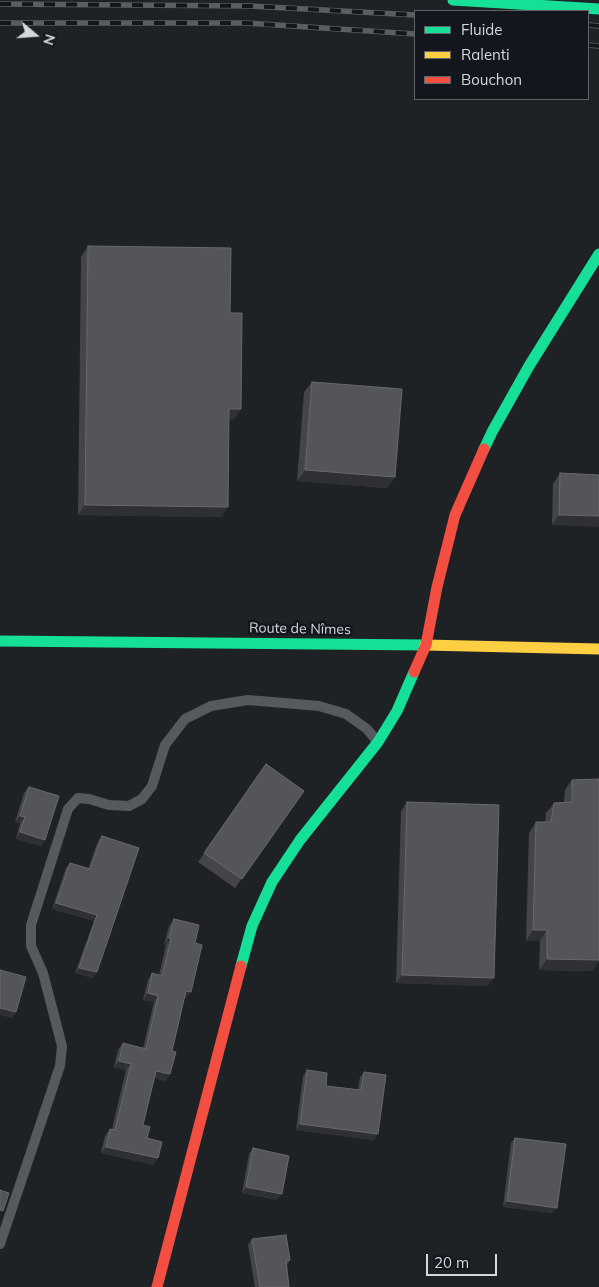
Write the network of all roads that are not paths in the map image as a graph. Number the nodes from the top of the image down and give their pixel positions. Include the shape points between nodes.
1 (453, 0) edge
2 (599, 9) edge
3 (599, 254) edge
4 (0, 641) edge
5 (426, 645) junction
6 (599, 649) edge
7 (378, 742) junction
8 (0, 1244) edge
9 (158, 1287) edge

1 - 2 street
3 - 5 street via 492,432 454,515
4 - 5 street, Route de Nîmes
5 - 6 street, Route de Nîmes
5 - 7 street via 397,711
7 - 8 lane via 346,714 319,706 248,700 211,706 184,719 165,744 152,786 142,799 129,806 78,798 68,810 31,925 31,946 42,972 62,1046 60,1066
7 - 9 street via 300,840 272,882 252,926

